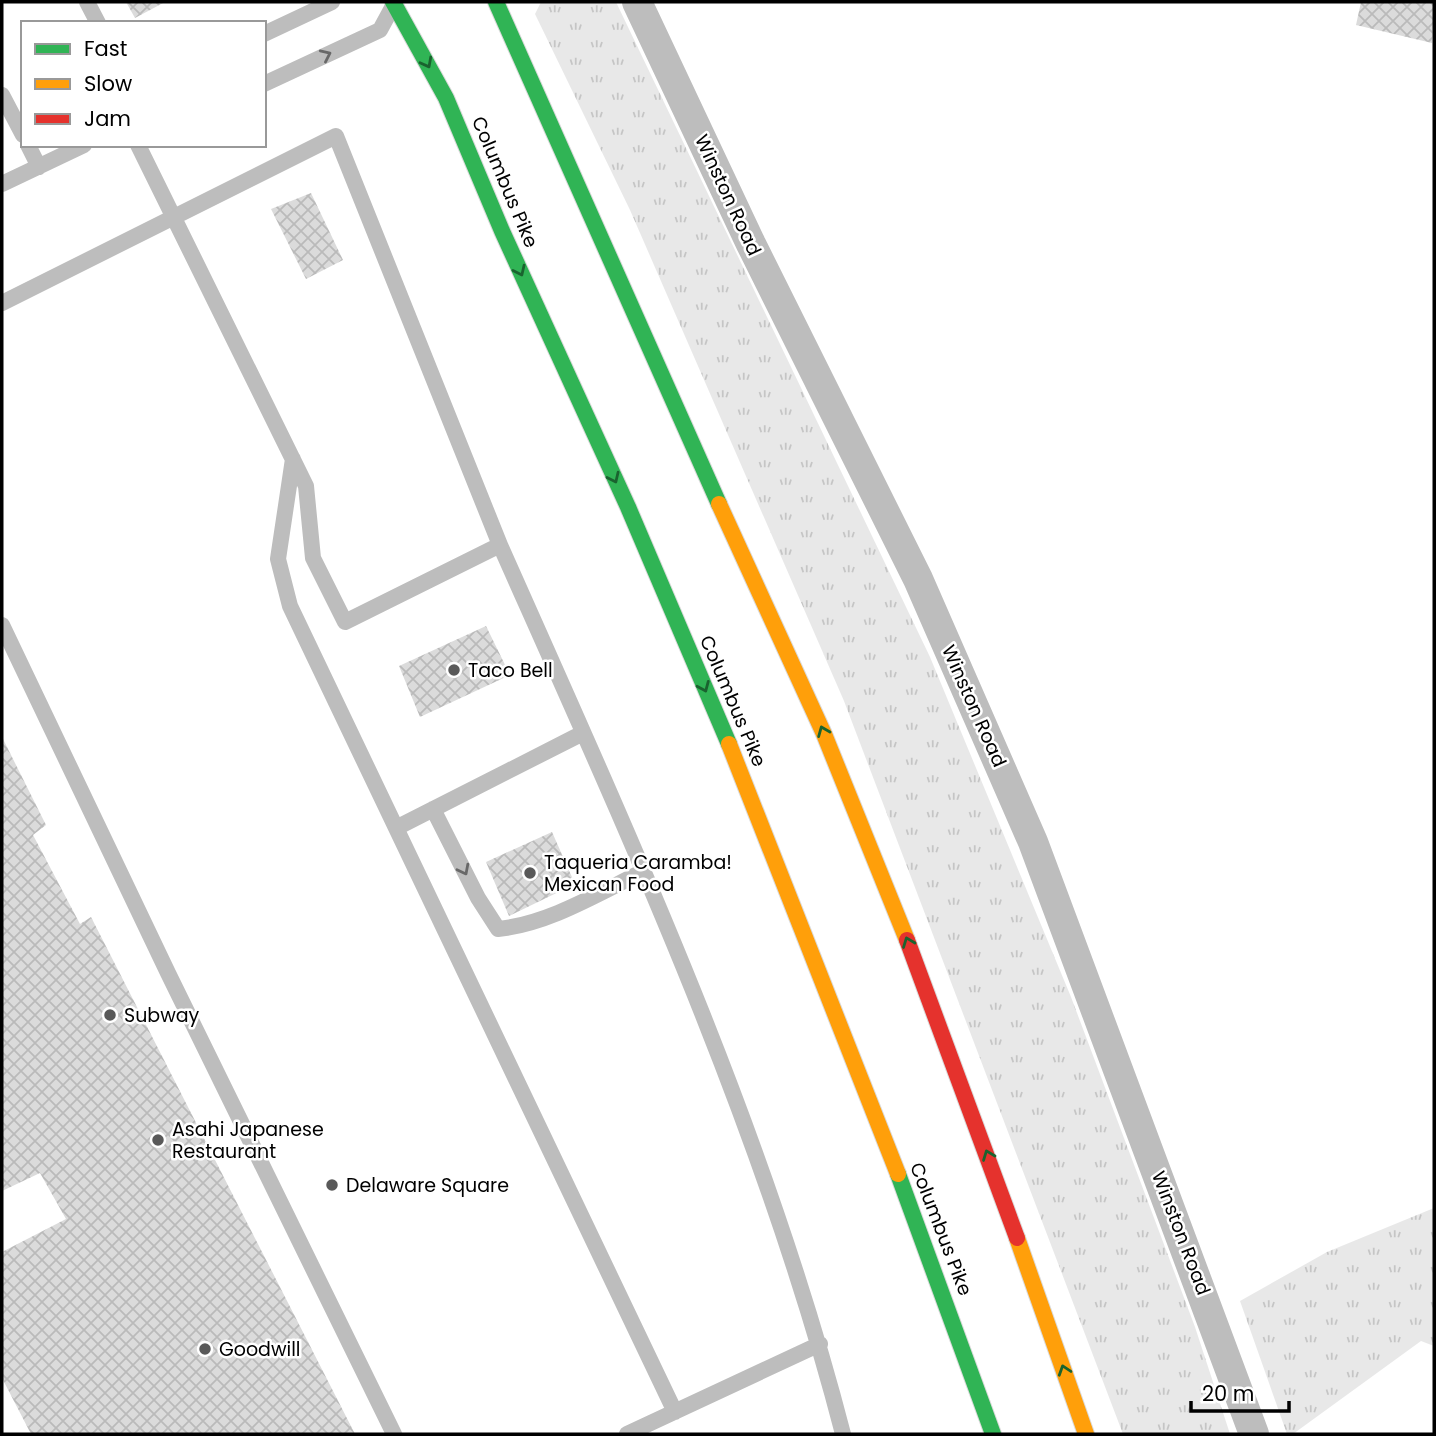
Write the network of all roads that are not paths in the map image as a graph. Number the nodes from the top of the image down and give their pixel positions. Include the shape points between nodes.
1 (87, 2) edge
2 (332, 2) edge
3 (394, 2) edge
4 (496, 2) edge
5 (637, 2) edge
6 (97, 21) edge
7 (266, 33) edge
8 (266, 83) edge
9 (3, 98) edge
10 (21, 131) edge
11 (29, 147) edge
12 (80, 147) edge
13 (139, 147) edge
14 (39, 167) junction
15 (2, 184) edge
16 (174, 216) junction
17 (2, 303) edge
18 (293, 459) junction
19 (500, 545) junction
20 (2, 625) edge
21 (583, 733) junction
22 (433, 810) junction
23 (396, 828) junction
24 (642, 872) junction
25 (820, 1344) junction
26 (675, 1412) junction
27 (394, 1434) edge
28 (627, 1434) edge
29 (843, 1434) edge
30 (993, 1434) edge
31 (1086, 1434) edge
32 (1254, 1434) edge

1 - 6 lane
2 - 7 lane
8 -> 3 lane via 380,30
3 -> 30 highway, Columbus Pike via 446,98 759,814
31 -> 4 highway via 1026,1255 798,671 752,578
5 - 32 street, Winston Road via 918,579 1028,829
9 - 10 lane
11 - 14 lane
12 - 14 lane
13 - 16 lane
14 - 15 lane
16 - 17 lane
16 - 18 lane
16 - 19 lane via 336,136
18 - 19 lane via 306,486 313,558 345,622
18 - 23 lane via 278,559 290,606
19 - 21 lane
20 - 27 lane
21 - 22 lane
21 - 24 lane
22 - 23 lane
22 -> 24 lane via 498,929 517,927 580,903
23 - 26 lane
24 - 25 lane via 705,1022
25 - 26 lane
25 - 29 lane
26 - 28 lane

